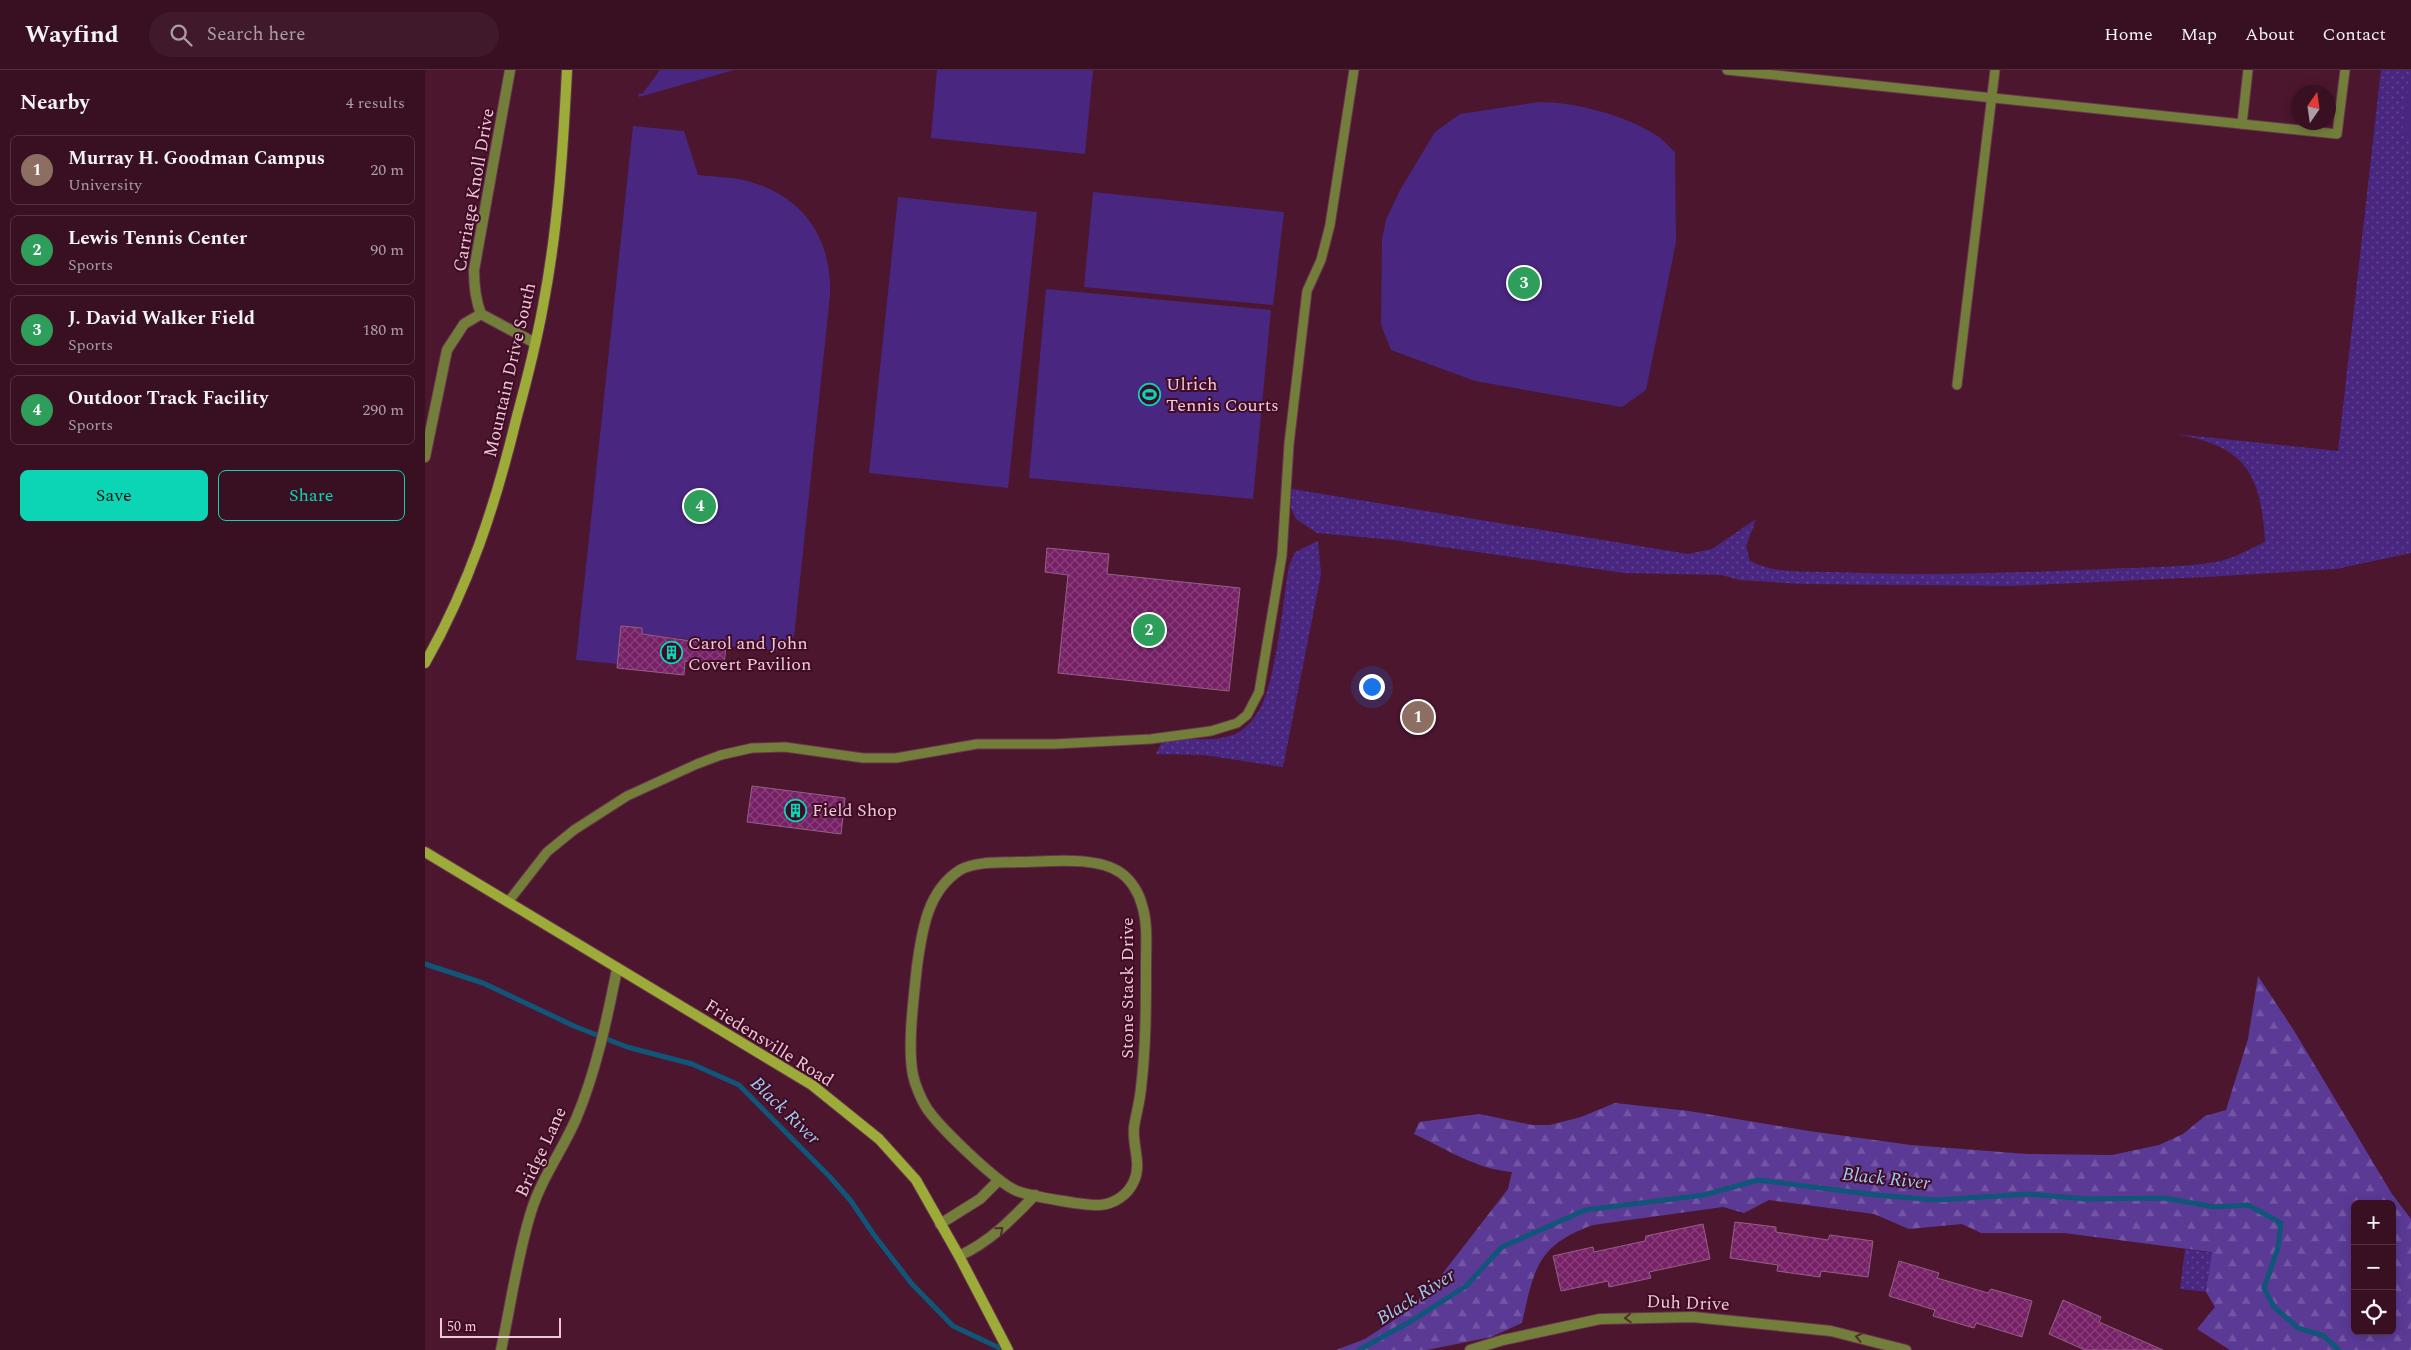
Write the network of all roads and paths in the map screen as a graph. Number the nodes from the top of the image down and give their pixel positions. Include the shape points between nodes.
1 (510, 70) edge
2 (567, 70) edge
3 (1354, 70) edge
4 (1727, 70) edge
5 (1995, 70) edge
6 (2248, 70) edge
7 (2345, 70) edge
8 (1992, 98) junction
9 (2242, 124) junction
10 (481, 314) junction
11 (535, 342) junction
12 (1957, 385) dead end
13 (425, 457) edge
14 (425, 663) edge
15 (425, 852) edge
16 (508, 902) junction
17 (617, 969) junction
18 (999, 1180) junction
19 (1035, 1195) junction
20 (940, 1224) junction
21 (959, 1256) junction
22 (501, 1350) edge
23 (1008, 1350) edge
24 (1470, 1350) edge
25 (1906, 1350) edge

1 - 10 street, Carriage Knoll Drive via 475,270 476,302
2 - 11 street, Mountain Drive South via 555,226
3 - 16 lane via 1330,225 1321,260 1307,291 1289,444 1282,556 1259,692 1247,715 1237,723 1211,731 1151,739 977,744 896,758 863,758 785,747 751,748 697,764 627,796 574,830 547,852
4 - 8 lane
5 - 8 lane
6 - 9 lane
7 - 9 lane via 2337,134
8 - 9 lane
8 - 12 lane
10 - 11 street
10 - 13 street via 464,324 447,350
11 - 14 street, Mountain Drive South via 504,468 477,555 443,632
15 - 16 street, Friedensville Road
16 - 17 street, Friedensville Road
17 - 20 street, Friedensville Road via 812,1085 898,1158 916,1180
17 - 22 street, Bridge Lane via 606,1026 576,1120 548,1171 531,1212
18 - 19 street, Stone Stack Drive via 1017,1191
18 - 19 street, Stone Stack Drive via 938,1122 926,1107 913,1075 913,1030 923,921 947,880 963,869 982,864 1018,862 1091,862 1106,866 1121,873 1134,887 1146,926 1144,1062 1134,1128 1138,1167 1134,1182 1121,1199 1102,1205
18 - 20 street via 980,1199
21 -> 19 street via 1002,1229
20 - 21 street, Friedensville Road
21 - 23 street, Friedensville Road
25 -> 24 street, Duh Drive via 1831,1331 1693,1317 1600,1320

